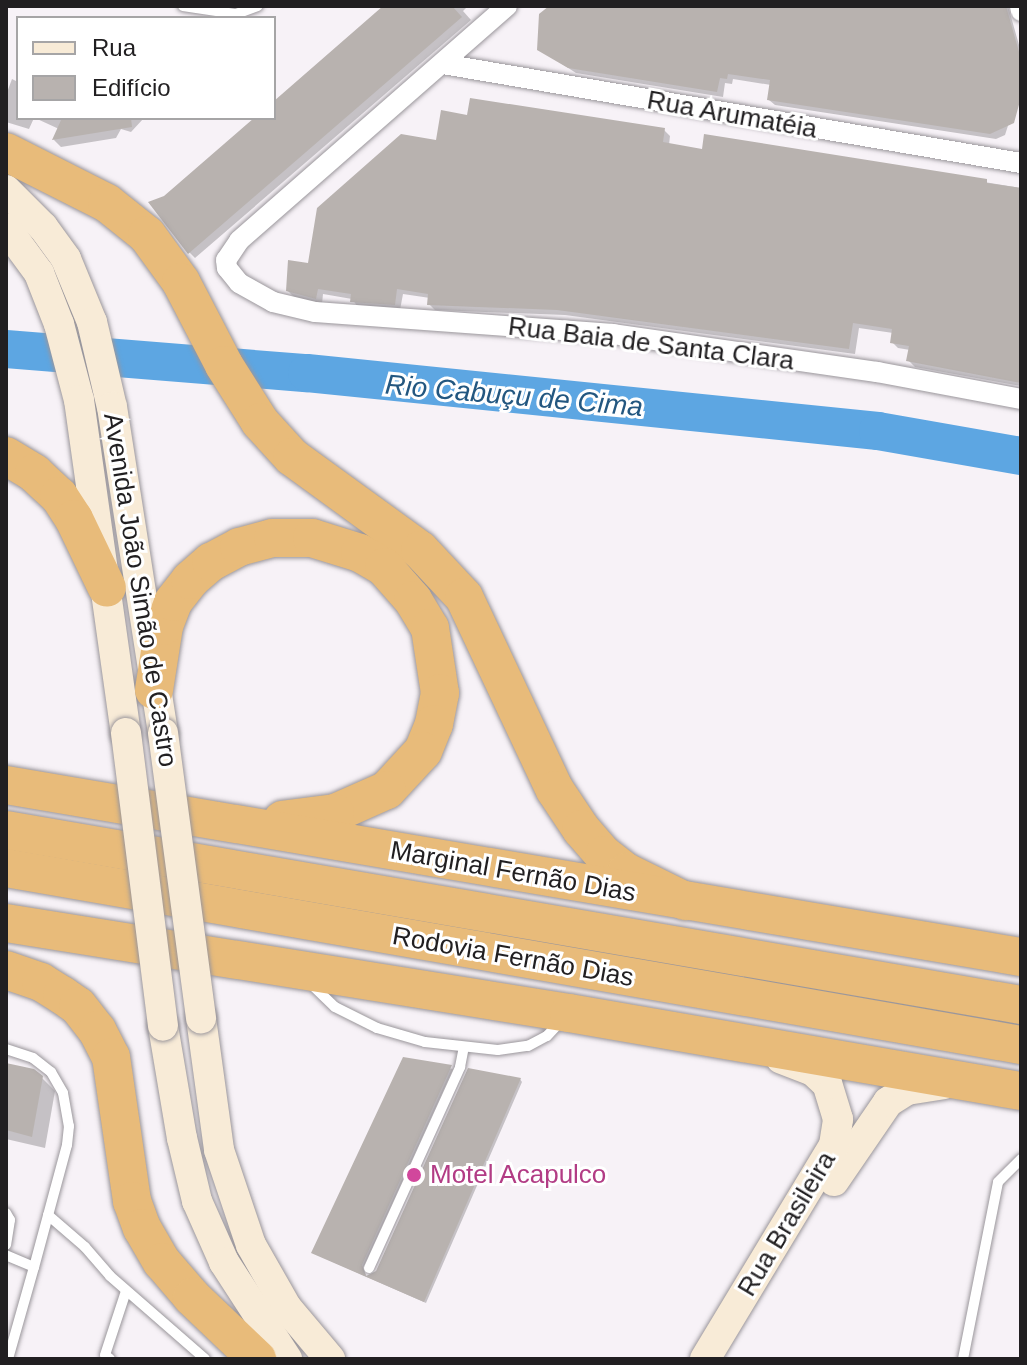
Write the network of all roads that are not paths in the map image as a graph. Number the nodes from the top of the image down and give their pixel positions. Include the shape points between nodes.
1 (183, 6) edge
2 (258, 6) edge
3 (507, 6) edge
4 (443, 64) junction
5 (6, 152) edge
6 (1021, 163) edge
7 (6, 190) edge
8 (6, 228) edge
9 (1021, 399) edge
10 (6, 456) edge
11 (107, 588) junction
12 (154, 690) junction
13 (6, 785) edge
14 (237, 824) junction
15 (6, 830) edge
16 (6, 868) edge
17 (685, 901) junction
18 (6, 923) edge
19 (1021, 957) edge
20 (294, 969) junction
21 (6, 970) edge
22 (1021, 1005) edge
23 (569, 1013) junction
24 (851, 1016) junction
25 (738, 1044) junction
26 (1021, 1045) edge
27 (464, 1047) junction
28 (6, 1049) edge
29 (967, 1082) junction
30 (1021, 1091) edge
31 (1021, 1159) edge
32 (6, 1213) edge
33 (48, 1215) junction
34 (6, 1245) edge
35 (6, 1255) edge
36 (34, 1267) junction
37 (369, 1268) dead end
38 (126, 1291) junction
39 (8, 1359) edge
40 (110, 1359) edge
41 (205, 1359) edge
42 (257, 1359) edge
43 (287, 1359) edge
44 (330, 1359) edge
45 (705, 1359) edge
46 (722, 1359) edge
47 (963, 1359) edge

1 - 2 lane via 236,14
3 - 4 street
4 - 6 street, Rua Arumatéia
4 - 9 street, Rua Baia de Santa Clara via 239,241 226,260 239,283 273,302 315,312 613,334 877,372
5 - 17 highway via 73,183 131,220 169,264 260,422 292,457 420,550 464,597 535,748 581,829 626,872
7 - 12 main road, Avenida João Simão de Castro via 66,259 92,322 112,407
8 - 11 main road, Avenida João Simão de Castro via 39,273 59,324 79,400
10 - 11 highway via 59,496
11 - 43 main road, Avenida João Simão de Castro, bridge via 163,1026 197,1201 224,1262
12 - 14 highway via 173,602 211,562 239,547 273,538 332,542 384,567 413,600 430,628 439,670 440,693 423,751 387,790 357,805 310,817
12 - 44 main road, Avenida João Simão de Castro, bridge via 219,1150 251,1245 287,1308
13 - 14 highway, Marginal Fernão Dias
14 - 17 highway, Marginal Fernão Dias
15 - 22 highway, Rodovia Fernão Dias
16 - 24 highway, Rodovia Fernão Dias
17 - 19 highway, Marginal Fernão Dias
18 - 20 highway
20 - 23 highway
20 - 27 lane via 335,1007 377,1028
21 - 42 highway via 62,995 97,1030 111,1057 132,1201 142,1228 192,1297
23 - 24 highway
23 - 25 highway
23 - 27 lane via 547,1036 528,1046
24 - 26 highway, Rodovia Fernão Dias
25 - 29 highway
25 - 45 main road, Rua Brasileira via 820,1077 832,1094 837,1132 825,1164
27 - 37 lane via 460,1067
28 - 33 lane via 33,1058 51,1072 67,1105 67,1145
29 - 30 highway
29 - 46 main road, Rua Brasileira via 907,1090 888,1102
31 - 47 lane via 998,1182
32 - 34 lane
33 - 36 lane
33 - 38 lane
35 - 36 lane
36 - 39 lane
38 - 40 lane via 105,1355
38 - 41 lane

